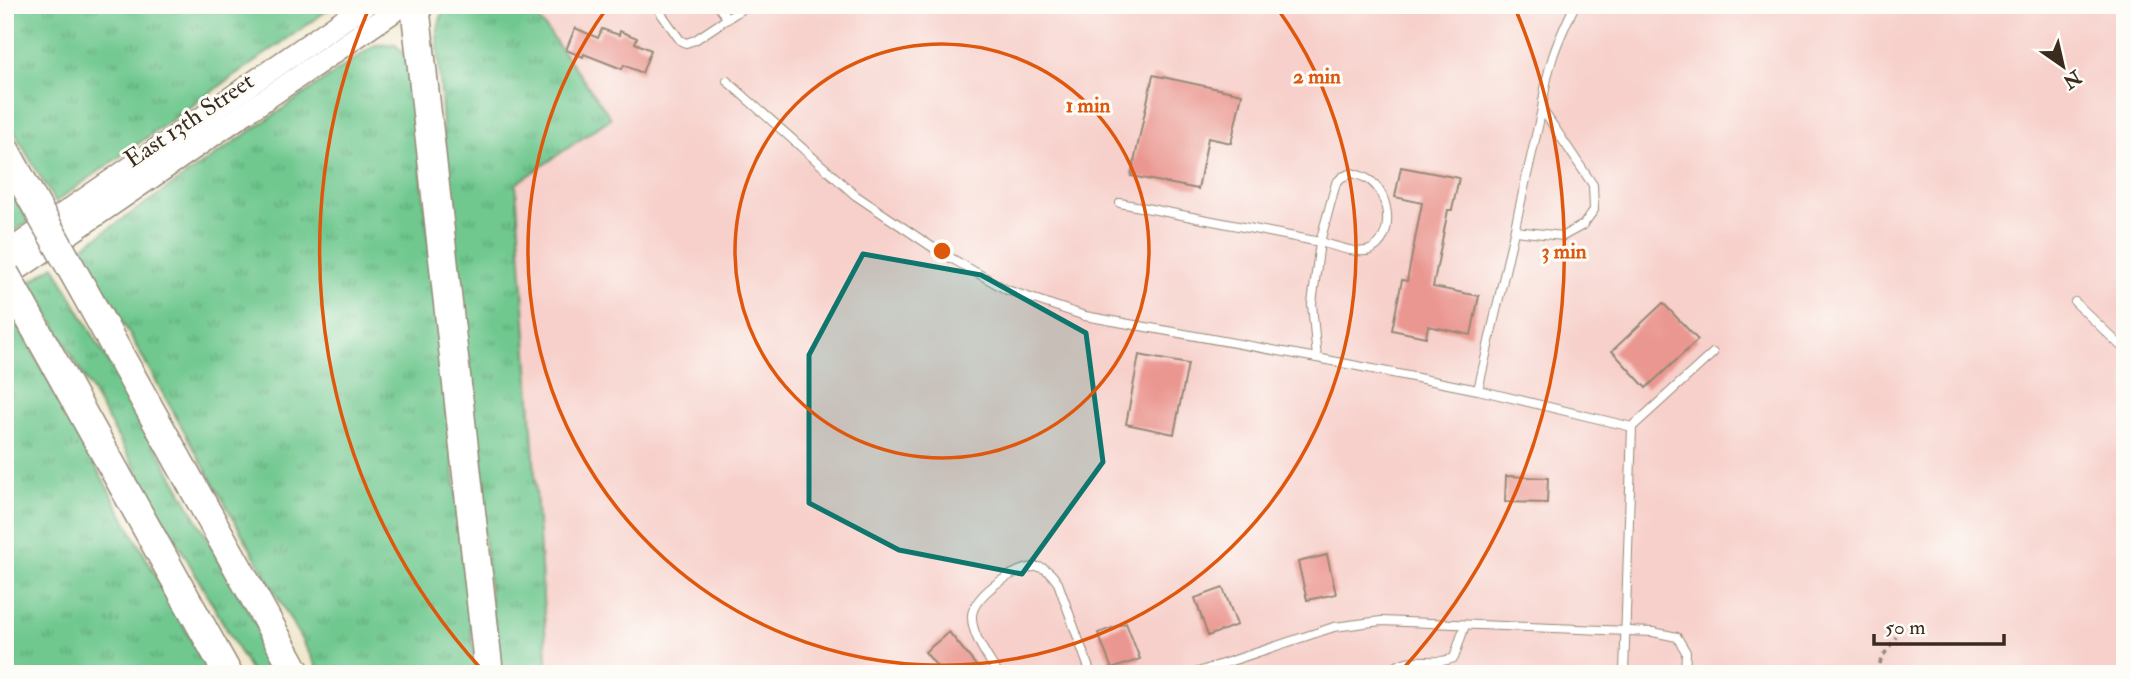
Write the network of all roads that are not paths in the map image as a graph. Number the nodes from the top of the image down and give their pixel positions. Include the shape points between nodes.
1 (365, 5) edge
2 (403, 5) edge
3 (415, 5) edge
4 (655, 5) edge
5 (717, 5) edge
6 (748, 5) edge
7 (1575, 5) edge
8 (728, 19) junction
9 (727, 81) dead end
10 (1542, 109) junction
11 (5, 150) edge
12 (1120, 203) dead end
13 (1516, 231) junction
14 (1320, 242) junction
15 (5, 254) edge
16 (5, 276) edge
17 (2076, 302) dead end
18 (2125, 350) edge
19 (1713, 353) dead end
20 (1317, 358) junction
21 (1478, 390) junction
22 (1632, 427) junction
23 (1465, 625) junction
24 (1626, 633) junction
25 (228, 674) edge
26 (297, 674) edge
27 (489, 674) edge
28 (998, 674) edge
29 (1091, 674) edge
30 (1192, 674) edge
31 (1393, 674) edge
32 (1624, 674) edge
33 (1685, 674) edge

1 - 15 main road, East 13th Street
2 - 16 main road, East 13th Street
3 - 27 highway
4 - 8 lane via 686,43
5 - 8 lane
6 - 8 lane
7 - 10 lane via 1545,76
9 - 20 lane via 855,195 1007,290 1085,316
10 - 13 lane
10 - 13 lane via 1593,185 1594,210 1583,225 1563,236
11 - 26 highway, bridge
12 - 14 lane
13 - 21 lane
14 - 14 lane via 1336,183 1352,173 1371,181 1381,191 1388,225 1378,244 1361,251
14 - 20 lane via 1312,304
16 - 25 highway, bridge
17 - 18 lane
19 - 22 lane
20 - 21 lane
21 - 22 lane
22 - 24 lane
23 - 24 lane
23 - 30 lane via 1381,621 1334,627
23 - 31 lane via 1454,658 1406,660
24 - 32 lane
24 - 33 lane via 1677,637 1686,652
28 - 29 lane via 979,641 972,611 978,597 1005,578 1040,567 1058,583

